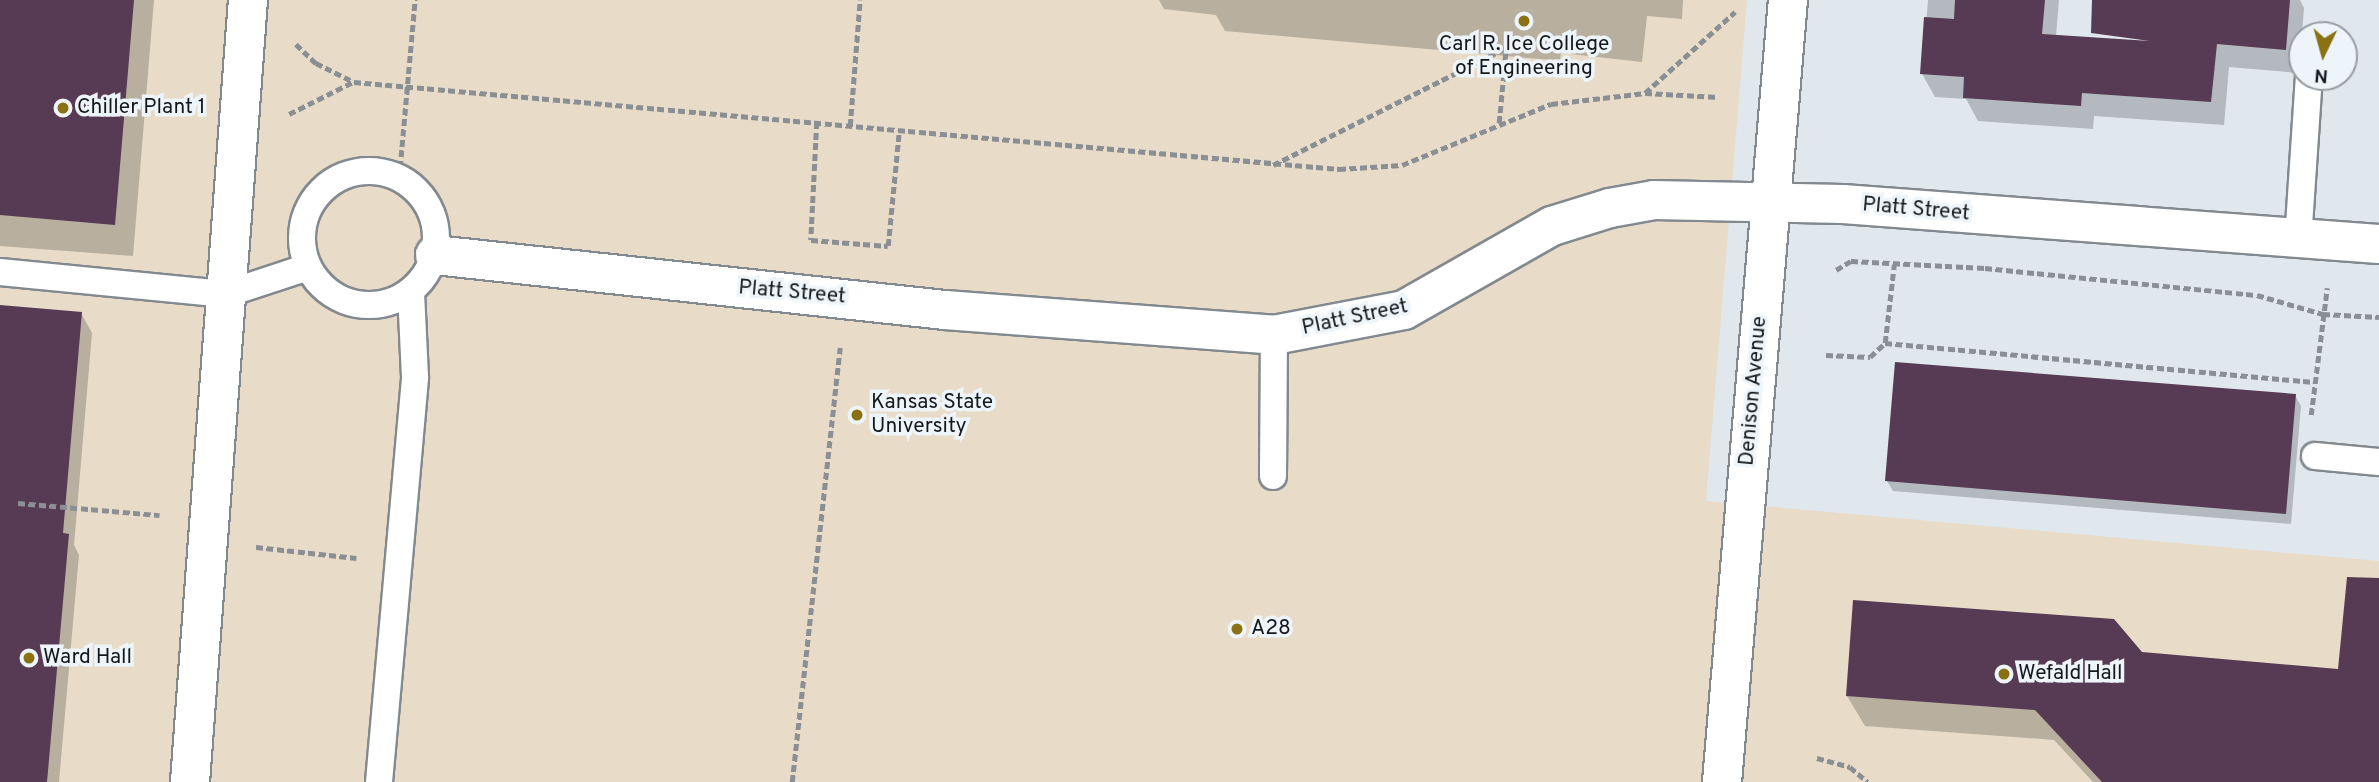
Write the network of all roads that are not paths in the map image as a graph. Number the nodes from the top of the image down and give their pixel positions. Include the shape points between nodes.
1 (248, 0) edge
2 (1788, 0) edge
3 (2310, 91) edge
4 (1770, 202) junction
5 (2316, 241) junction
6 (2379, 244) edge
7 (435, 255) junction
8 (308, 267) junction
9 (0, 272) edge
10 (411, 292) junction
11 (226, 294) junction
12 (1274, 335) junction
13 (2315, 456) dead end
14 (2379, 462) edge
15 (1273, 476) dead end
16 (190, 782) edge
17 (379, 782) edge
18 (1721, 782) edge

1 - 11 street
2 - 4 street, Denison Avenue
3 - 5 lane
4 - 5 street, Platt Street
4 - 12 street, Platt Street via 1654,200 1610,208 1552,226 1404,310
4 - 18 street, Denison Avenue
5 - 6 street, Platt Street
7 - 8 lane via 437,232 418,192 399,178 378,171 356,172 318,193 301,233
7 - 10 lane via 426,276
7 - 12 street, Platt Street via 946,310
8 - 10 lane via 327,292 346,302 391,303
8 - 11 lane
9 - 11 lane
10 - 17 lane via 415,377
11 - 16 street
12 - 15 lane
13 - 14 lane

